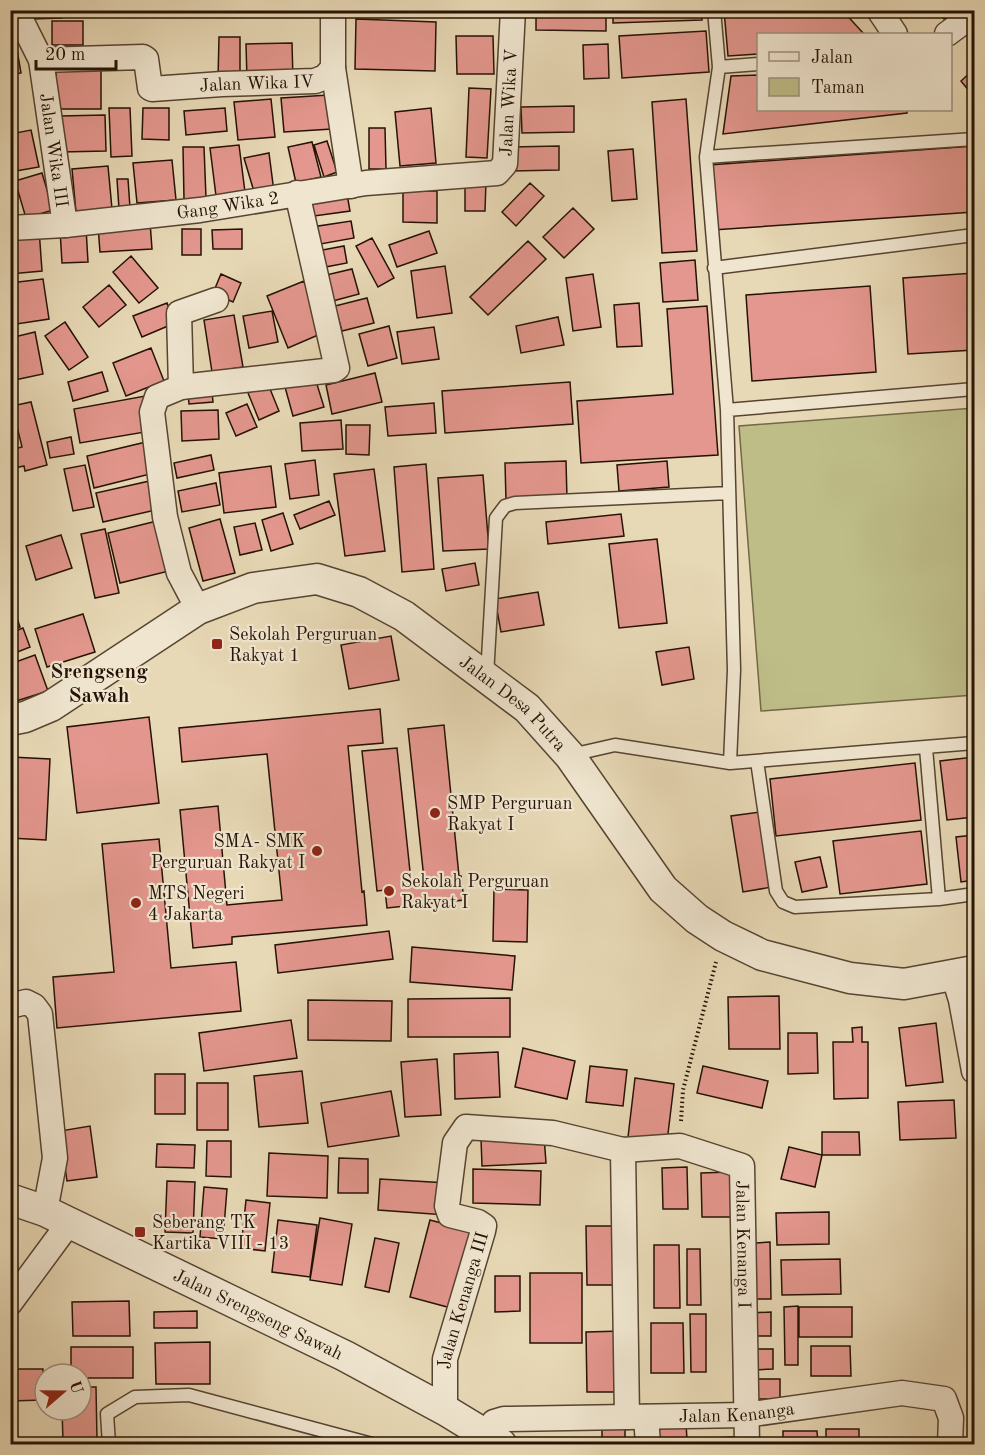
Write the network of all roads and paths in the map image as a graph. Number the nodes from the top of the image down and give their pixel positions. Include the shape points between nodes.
1 (16, 10) edge
2 (333, 10) edge
3 (513, 10) edge
4 (714, 10) edge
5 (879, 10) edge
6 (975, 14) edge
7 (894, 33) edge
8 (948, 33) edge
9 (41, 60) junction
10 (757, 64) edge
11 (720, 67) junction
12 (333, 68) junction
13 (975, 139) edge
14 (706, 157) junction
15 (443, 177) joint
16 (351, 186) junction
17 (297, 194) junction
18 (65, 225) junction
19 (10, 228) edge
20 (975, 235) edge
21 (714, 268) junction
22 (216, 300) dead end
23 (181, 387) junction
24 (975, 389) edge
25 (727, 410) junction
26 (729, 493) junction
27 (198, 609) junction
28 (487, 676) junction
29 (10, 720) edge
30 (975, 743) edge
31 (926, 748) junction
32 (570, 756) junction
33 (757, 761) junction
34 (730, 763) junction
35 (975, 894) edge
36 (939, 898) junction
37 (717, 958) dead end
38 (964, 974) edge
39 (10, 1006) edge
40 (975, 1071) edge
41 (680, 1146) junction
42 (623, 1150) junction
43 (10, 1199) edge
44 (57, 1217) junction
45 (10, 1303) edge
46 (445, 1410) junction
47 (746, 1415) junction
48 (637, 1417) junction
49 (494, 1439) edge
50 (109, 1444) edge
51 (372, 1444) edge
52 (648, 1444) edge
53 (747, 1444) edge
54 (950, 1444) edge

1 - 9 street, Jalan Wika III
2 - 12 street, Jalan Wika IV
3 - 15 street, Jalan Wika V via 505,164 497,173
4 - 11 lane
5 - 7 street
6 - 8 street
9 - 12 street, Jalan Wika IV via 143,57 152,89 315,81
9 - 18 street, Jalan Wika III
10 - 11 lane
11 - 14 lane
12 - 16 street
13 - 14 lane
14 - 21 lane
15 - 16 street, Gang Wika 2
16 - 17 street, Gang Wika 2
17 - 18 street, Gang Wika 2 via 200,210
17 - 23 street via 337,368
18 - 19 street, Gang Wika 2
20 - 21 lane
21 - 25 lane
22 - 23 street via 179,313
23 - 27 street via 158,397 152,412 165,517 179,573
24 - 25 lane
25 - 26 lane
26 - 28 lane via 505,506 496,518
26 - 34 lane via 734,670
27 - 28 street, Jalan Desa Putra via 253,588 316,579 359,592 404,616
27 - 29 street, Jalan Desa Putra via 51,706
28 - 32 street, Jalan Desa Putra via 527,708
30 - 31 lane
31 - 33 lane
31 - 36 lane
32 - 34 lane via 615,746
32 - 38 street, Jalan Desa Putra via 663,888 723,936 762,955 850,978 904,984
33 - 34 lane
33 - 36 lane via 776,891 783,902 795,906
35 - 36 lane
37 - 41 path via 683,1090
38 - 40 street via 961,1000
39 - 44 street via 26,1002 40,1014
41 - 42 street
41 - 47 street, Jalan Kenanga I via 742,1166
42 - 46 street, Jalan Kenanga III via 553,1133 466,1127 455,1143 447,1206 450,1215 484,1226 445,1359
42 - 48 street
43 - 44 street, Jalan Srengseng Sawah
44 - 45 street
44 - 46 street, Jalan Srengseng Sawah via 345,1356
46 - 49 street, Jalan Srengseng Sawah
47 - 48 street, Jalan Kenanga
47 - 53 street, Jalan Kenanga I
47 - 54 street, Jalan Kenanga via 902,1393 944,1399 951,1418
48 - 49 street, Jalan Kenanga via 504,1419 494,1422
48 - 52 street
50 - 51 lane via 107,1414 135,1397 189,1395

